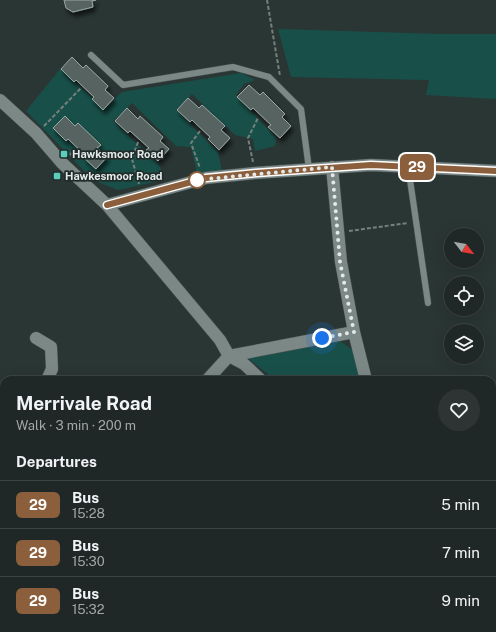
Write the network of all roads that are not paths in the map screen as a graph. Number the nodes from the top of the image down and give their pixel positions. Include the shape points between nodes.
1 (91, 54) dead end
2 (0, 100) edge
3 (408, 166) junction
4 (332, 167) junction
5 (309, 169) junction
6 (496, 171) edge
7 (107, 205) junction
8 (428, 303) dead end
9 (354, 332) junction
10 (36, 338) dead end
11 (229, 356) junction
12 (49, 376) edge
13 (211, 376) edge
14 (257, 376) edge
15 (365, 376) edge

1 - 5 lane via 123,86 233,67 269,78 301,110
2 - 7 street
3 - 4 street
3 - 6 street
3 - 8 lane
4 - 5 street
4 - 9 street via 340,262
5 - 7 street via 203,179
7 - 11 street via 220,340
9 - 11 street
9 - 15 street
10 - 12 street via 51,347 52,369
11 - 13 street
11 - 14 street via 244,364

